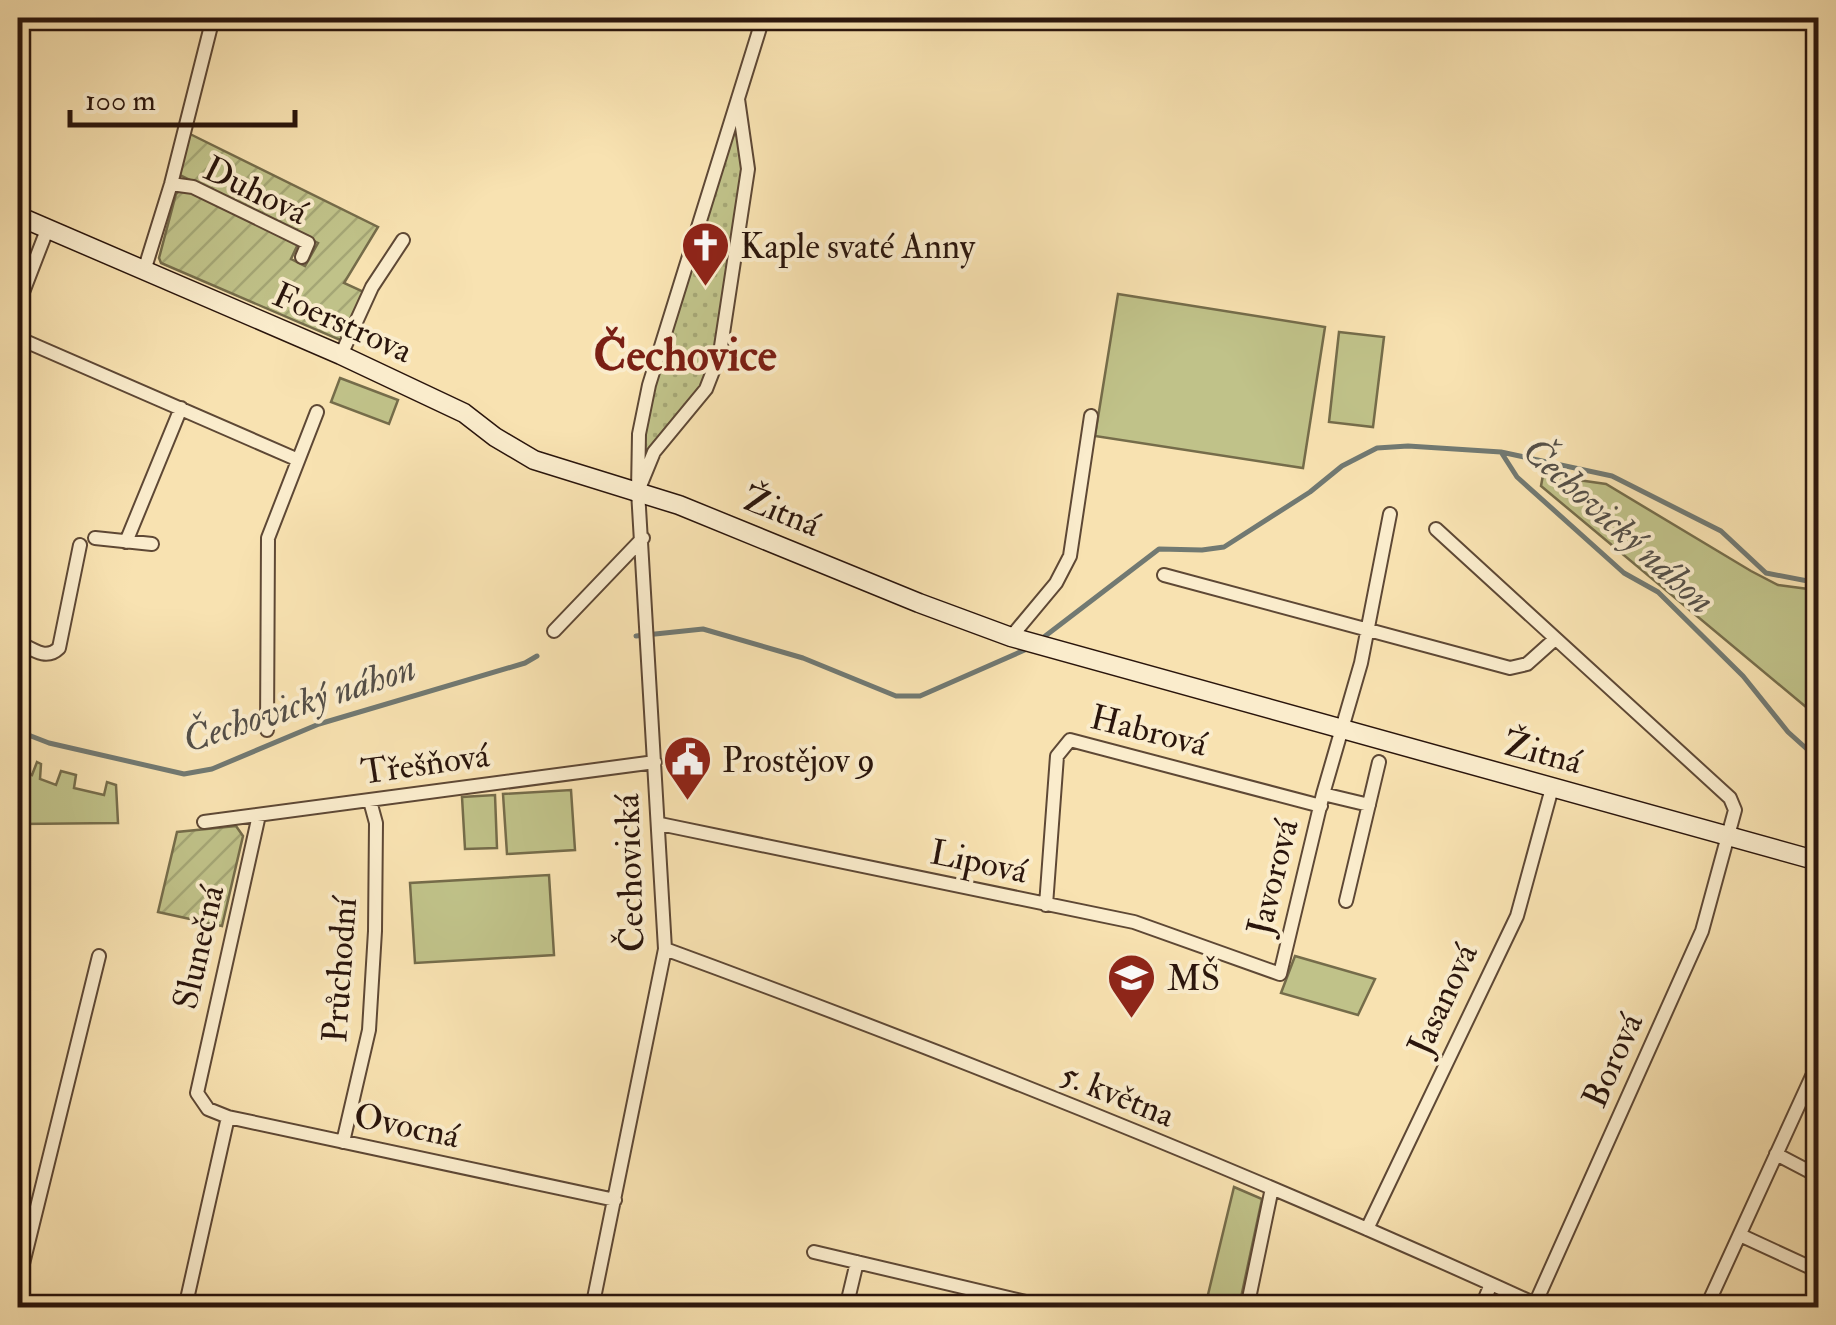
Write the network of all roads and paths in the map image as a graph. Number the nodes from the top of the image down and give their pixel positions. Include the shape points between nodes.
1 (214, 18) edge
2 (763, 18) edge
3 (738, 100) junction
4 (171, 184) junction
5 (18, 216) edge
6 (47, 230) junction
7 (403, 240) dead end
8 (302, 257) dead end
9 (144, 271) junction
10 (18, 305) edge
11 (18, 338) edge
12 (341, 355) junction
13 (182, 408) junction
14 (317, 412) dead end
15 (1091, 416) dead end
16 (296, 458) junction
17 (638, 490) junction
18 (1390, 514) dead end
19 (1436, 529) dead end
20 (95, 538) dead end
21 (643, 538) junction
22 (126, 542) junction
23 (152, 544) dead end
24 (80, 545) dead end
25 (1164, 575) dead end
26 (1368, 629) junction
27 (554, 631) dead end
28 (1016, 638) junction
29 (1555, 640) junction
30 (18, 642) edge
31 (267, 730) dead end
32 (1340, 730) junction
33 (655, 762) junction
34 (1379, 762) dead end
35 (1552, 788) junction
36 (1322, 800) junction
37 (370, 801) junction
38 (1369, 805) junction
39 (259, 816) junction
40 (204, 822) dead end
41 (660, 824) junction
42 (1729, 836) junction
43 (1818, 862) edge
44 (1346, 902) dead end
45 (1046, 906) junction
46 (665, 950) junction
47 (99, 956) dead end
48 (1280, 974) joint
49 (1818, 1063) edge
50 (196, 1093) joint
51 (228, 1117) junction
52 (343, 1142) junction
53 (1776, 1154) junction
54 (1818, 1176) edge
55 (1272, 1188) junction
56 (614, 1200) junction
57 (1367, 1229) junction
58 (1740, 1235) junction
59 (814, 1252) dead end
60 (857, 1262) junction
61 (1818, 1271) edge
62 (18, 1284) edge
63 (1491, 1284) junction
64 (1026, 1302) dead end
65 (1540, 1306) edge
66 (185, 1308) edge
67 (592, 1308) edge
68 (846, 1308) edge
69 (1247, 1308) edge
70 (1481, 1308) edge
71 (1706, 1308) edge

1 - 4 street
2 - 3 street, Čechovická
3 - 17 street, Čechovická via 649,385
3 - 17 street, Čechovická via 748,170 720,353 706,388 654,452
4 - 8 street, Duhová via 193,187 308,243
4 - 9 street
5 - 6 street, Foerstrova
6 - 9 street, Foerstrova
6 - 10 street
7 - 12 street
9 - 12 street, Foerstrova
11 - 13 street
12 - 17 street, Foerstrova via 464,412 534,460
13 - 16 street
13 - 22 street
14 - 16 street
15 - 28 street via 1070,556
16 - 31 street via 268,538
17 - 21 street, Čechovická
17 - 28 street, Žitná
18 - 26 street
19 - 29 street
20 - 22 street
21 - 27 street
21 - 33 street, Čechovická
22 - 23 street
24 - 30 street via 59,648 43,654
25 - 26 street
26 - 29 street via 1510,668 1527,664
26 - 32 street
28 - 32 street, Žitná
29 - 42 street via 1730,798 1735,810
32 - 35 street, Žitná
32 - 36 street, Javorová
33 - 37 street, Třešňová
33 - 41 street, Čechovická
34 - 38 street
35 - 42 street, Žitná
35 - 57 street, Jasanová via 1516,916
36 - 38 street, Javorová
36 - 45 street, Habrová via 1070,740 1057,756
36 - 48 street, Javorová
37 - 39 street, Třešňová
37 - 52 street, Průchodní via 376,823 369,1024
38 - 44 street
39 - 40 street, Třešňová
39 - 50 street, Slunečná
41 - 45 street, Lipová
41 - 46 street, Čechovická
42 - 43 street, Žitná
42 - 65 street, Borová via 1702,931
45 - 48 street, Lipová via 1134,922
46 - 55 street, 5. května
46 - 56 street, Čechovická
47 - 62 street
49 - 53 street
50 - 51 street, Ovocná via 208,1109
51 - 52 street, Ovocná
51 - 66 street
52 - 56 street, Ovocná
53 - 54 street
53 - 58 street
55 - 57 street, 5. května
55 - 69 street
56 - 67 street, Čechovická
57 - 63 street, 5. května
58 - 61 street
58 - 71 street
59 - 60 street
60 - 64 street
60 - 68 street
63 - 65 street, 5. května
63 - 70 street

